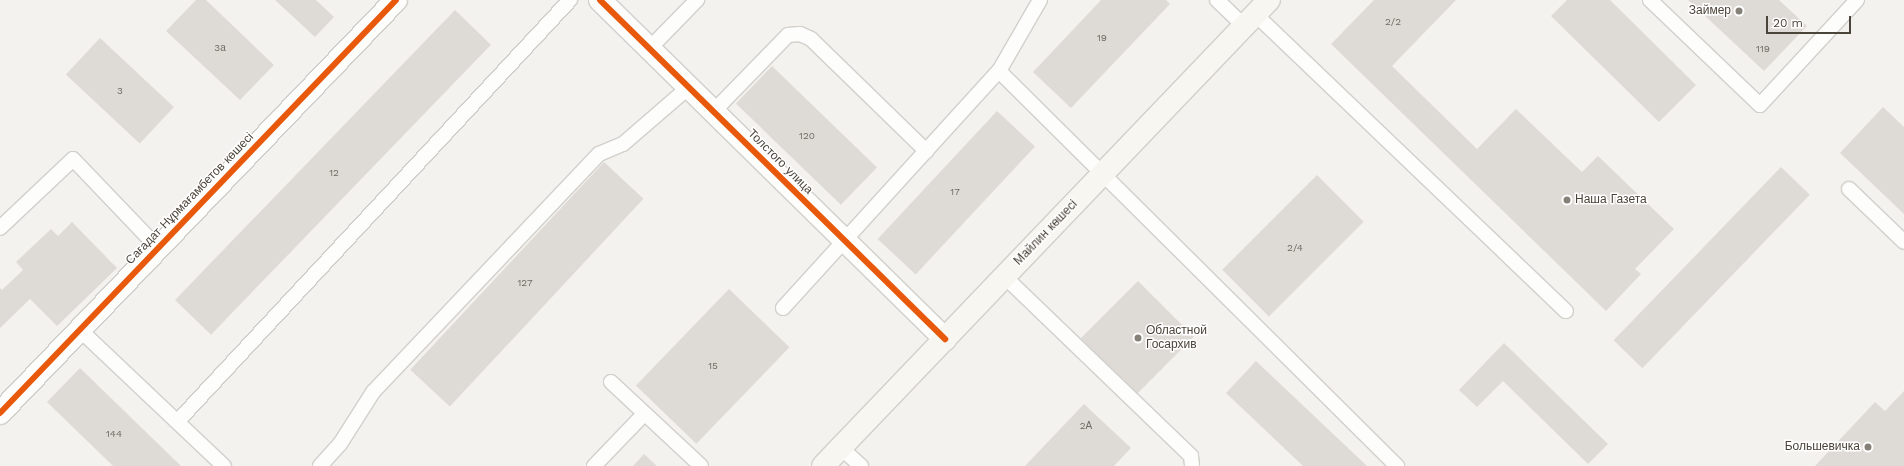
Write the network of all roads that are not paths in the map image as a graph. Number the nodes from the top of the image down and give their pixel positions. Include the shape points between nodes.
1 (396, 0) edge
2 (570, 0) edge
3 (600, 0) edge
4 (697, 0) edge
5 (1040, 0) edge
6 (1216, 0) edge
7 (1650, 0) edge
8 (1857, 0) edge
9 (1256, 13) edge
10 (649, 49) junction
11 (999, 71) junction
12 (689, 87) junction
13 (713, 112) junction
14 (926, 150) junction
15 (1103, 174) junction
16 (1849, 189) dead end
17 (0, 228) edge
18 (846, 242) junction
19 (1904, 242) edge
20 (158, 248) junction
21 (1005, 277) junction
22 (783, 308) dead end
23 (1566, 311) dead end
24 (80, 330) junction
25 (945, 339) junction
26 (611, 382) dead end
27 (0, 413) edge
28 (644, 414) junction
29 (177, 422) junction
30 (842, 448) junction
31 (224, 466) edge
32 (320, 466) edge
33 (594, 466) edge
34 (701, 466) edge
35 (823, 466) edge
36 (861, 466) edge
37 (1192, 466) edge
38 (1397, 466) edge

1 - 20 street, Сағадат Нұрмағамбетов көшесі
2 - 29 lane
3 - 10 street, Толстого улица
4 - 10 lane
5 - 11 lane
6 - 9 lane
7 - 8 lane via 1760,105
9 - 15 main road, Майлин көшесі
9 - 23 lane
10 - 12 street, Толстого улица
11 - 14 lane
11 - 15 lane
12 - 13 street, Толстого улица
12 - 32 lane via 623,144 600,154 373,392 340,444
13 - 14 lane via 788,35 800,34 811,39
13 - 18 street, Толстого улица
14 - 18 lane
15 - 21 main road, Майлин көшесі
15 - 38 lane
16 - 19 lane
17 - 20 lane via 73,159
18 - 22 lane
18 - 25 street, Толстого улица
20 - 24 street, Сағадат Нұрмағамбетов көшесі
21 - 25 main road, Майлин көшесі
21 - 37 lane via 1191,456
24 - 27 street, Сағадат Нұрмағамбетов көшесі
24 - 29 lane
25 - 30 main road, Майлин көшесі
26 - 28 lane
28 - 33 lane
28 - 34 lane
29 - 31 lane
30 - 35 main road, Майлин көшесі
30 - 36 lane

